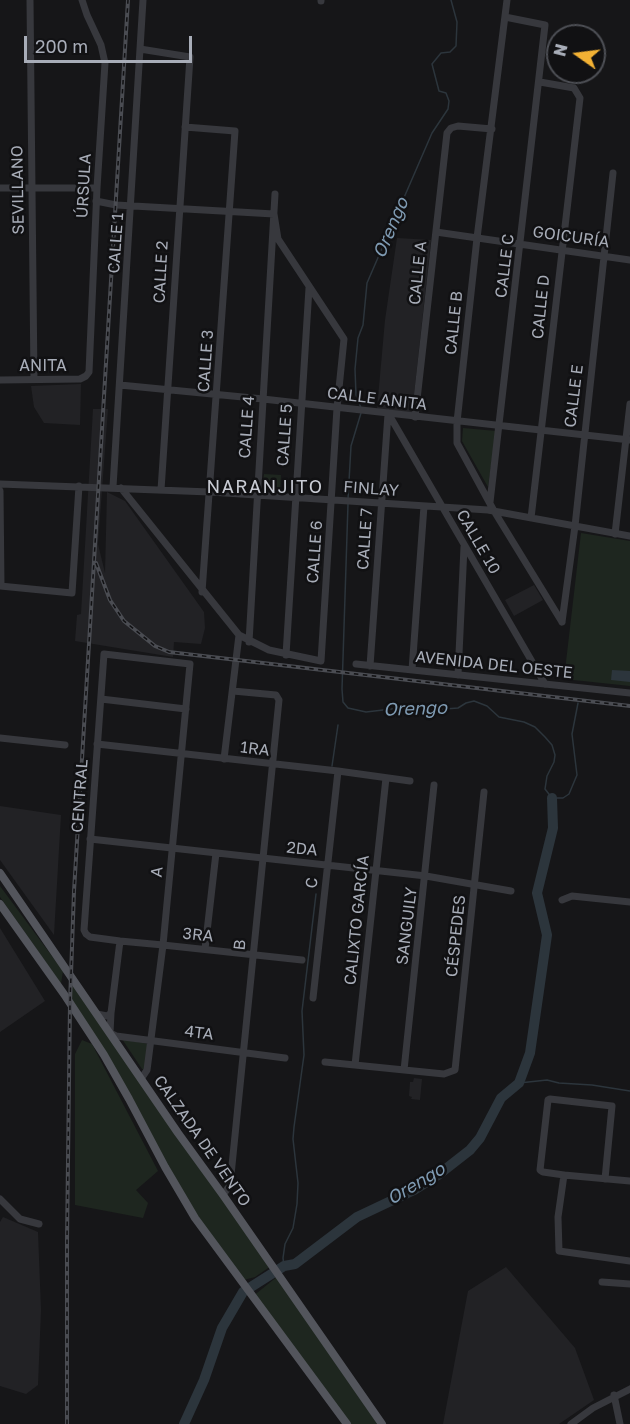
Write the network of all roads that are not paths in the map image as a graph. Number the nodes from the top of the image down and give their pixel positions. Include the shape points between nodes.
1 (30, 0) edge
2 (82, 0) edge
3 (143, 0) edge
4 (507, 0) edge
5 (505, 17) junction
6 (140, 49) junction
7 (540, 82) junction
8 (185, 127) junction
9 (492, 129) junction
10 (613, 173) dead end
11 (0, 188) edge
12 (32, 188) junction
13 (96, 188) junction
14 (275, 194) dead end
15 (96, 201) junction
16 (131, 206) junction
17 (179, 209) junction
18 (229, 210) junction
19 (274, 214) junction
20 (436, 232) junction
21 (477, 238) junction
22 (521, 244) junction
23 (561, 249) junction
24 (604, 256) junction
25 (630, 260) edge
26 (309, 288) junction
27 (86, 376) joint
28 (0, 380) edge
29 (34, 380) junction
30 (120, 385) junction
31 (168, 390) junction
32 (217, 394) junction
33 (263, 399) junction
34 (300, 403) junction
35 (630, 404) edge
36 (337, 408) junction
37 (388, 413) junction
38 (415, 417) junction
39 (457, 422) junction
40 (499, 426) junction
41 (541, 432) junction
42 (584, 435) junction
43 (628, 440) edge
44 (0, 484) edge
45 (79, 486) junction
46 (117, 488) junction
47 (161, 490) junction
48 (0, 491) edge
49 (210, 492) junction
50 (256, 496) junction
51 (294, 498) junction
52 (332, 500) junction
53 (381, 503) junction
54 (424, 506) junction
55 (443, 507) junction
56 (490, 508) junction
57 (531, 518) junction
58 (575, 526) junction
59 (615, 534) junction
60 (630, 536) edge
61 (464, 547) junction
62 (1, 586) edge
63 (202, 592) junction
64 (562, 621) joint
65 (239, 635) junction
66 (249, 642) junction
67 (286, 655) junction
68 (190, 664) joint
69 (356, 664) dead end
70 (370, 666) junction
71 (412, 670) junction
72 (458, 675) junction
73 (545, 684) junction
74 (233, 691) junction
75 (630, 693) edge
76 (101, 699) junction
77 (186, 709) junction
78 (0, 738) edge
79 (97, 744) junction
80 (65, 745) dead end
81 (182, 755) junction
82 (224, 759) junction
83 (273, 764) junction
84 (338, 771) junction
85 (386, 778) junction
86 (410, 781) dead end
87 (435, 785) dead end
88 (484, 792) dead end
89 (90, 839) junction
90 (173, 848) junction
91 (216, 852) junction
92 (263, 859) junction
93 (328, 865) junction
94 (376, 871) junction
95 (426, 876) junction
96 (1, 877) edge
97 (475, 883) junction
98 (511, 891) dead end
99 (562, 900) dead end
100 (630, 902) edge
101 (0, 904) edge
102 (90, 937) joint
103 (120, 941) junction
104 (164, 945) junction
105 (205, 949) junction
106 (252, 954) junction
107 (302, 960) dead end
108 (313, 998) dead end
109 (111, 1013) junction
110 (97, 1014) junction
111 (110, 1033) junction
112 (151, 1041) junction
113 (242, 1051) junction
114 (285, 1058) dead end
115 (325, 1062) dead end
116 (355, 1065) junction
117 (404, 1070) junction
118 (141, 1079) junction
119 (564, 1175) junction
120 (605, 1179) junction
121 (630, 1181) edge
122 (223, 1195) junction
123 (0, 1199) edge
124 (39, 1224) dead end
125 (630, 1261) edge
126 (602, 1282) dead end
127 (630, 1284) edge
128 (630, 1389) edge
129 (614, 1395) junction
130 (630, 1395) edge
131 (347, 1424) edge
132 (382, 1424) edge
133 (571, 1424) edge
134 (620, 1424) edge

1 - 12 street, SEVILLANO
2 - 13 street, ÚRSULA via 102,45 105,63
3 - 6 street, CALLE 1
4 - 5 street, CALLE B
5 - 7 street, CALLE C via 545,25
5 - 9 street, CALLE B
6 - 8 street, CALLE 2 via 189,56
6 - 16 street, CALLE 1
7 - 22 street, CALLE C
7 - 23 street, CALLE D via 574,88 580,98
8 - 17 street, CALLE 2
8 - 18 street, CALLE 3 via 235,131
9 - 20 street, CALLE A via 467,125 451,128 447,133
9 - 21 street, CALLE B
10 - 24 street, CALLE E
11 - 12 street
12 - 13 street
12 - 29 street, SEVILLANO
13 - 15 street, ÚRSULA
14 - 19 street
15 - 16 street
15 - 27 street, ÚRSULA via 90,363
16 - 17 street
16 - 30 street, CALLE 1
17 - 18 street
17 - 31 street, CALLE 2
18 - 19 street
18 - 32 street, CALLE 3
19 - 26 street, CALLE 6 via 278,239
19 - 33 street, CALLE 4
20 - 21 street, GOICURÍA
20 - 38 street, CALLE A
21 - 22 street, GOICURÍA
21 - 39 street, CALLE B
22 - 23 street, GOICURÍA
22 - 40 street, CALLE C
23 - 24 street, GOICURÍA
23 - 41 street, CALLE D
24 - 25 street, GOICURÍA
24 - 42 street, CALLE E
26 - 34 street, CALLE 5
26 - 36 street, CALLE 6 via 344,339
27 - 29 street, ANITA
28 - 29 street, ANITA
30 - 31 street, CALLE ANITA
30 - 46 street, CALLE 1
31 - 32 street, CALLE ANITA
31 - 47 street, CALLE 2
32 - 33 street, CALLE ANITA
32 - 49 street, CALLE 3
33 - 34 street, CALLE ANITA
33 - 50 street, CALLE 4
34 - 36 street, CALLE ANITA
34 - 51 street, CALLE 5
35 - 43 street
36 - 37 street, CALLE ANITA
36 - 52 street, CALLE 6
37 - 38 street, CALLE ANITA
37 - 53 street, CALLE 7
37 - 55 street, CALLE 10
38 - 39 street, CALLE ANITA
39 - 40 street, CALLE ANITA
39 - 56 street, CALLE B via 457,443
40 - 41 street, CALLE ANITA
40 - 56 street, CALLE C
41 - 42 street, CALLE ANITA
41 - 57 street, CALLE D
42 - 43 street, CALLE ANITA
42 - 58 street, CALLE E
43 - 59 street
44 - 45 street, FINLAY
45 - 46 street, FINLAY
45 - 62 street via 72,593
46 - 47 street, FINLAY
46 - 63 street
47 - 49 street, FINLAY
48 - 62 street
49 - 50 street, FINLAY
49 - 63 street, CALLE 3
50 - 51 street, FINLAY
50 - 66 street, CALLE 4
51 - 52 street, FINLAY
51 - 67 street, CALLE 5
52 - 53 street, FINLAY
52 - 67 street, CALLE 6 via 321,661
53 - 54 street, FINLAY
53 - 70 street, CALLE 7
54 - 55 street, FINLAY
54 - 71 street
55 - 56 street, FINLAY
55 - 61 street, CALLE 10
56 - 57 street, FINLAY
56 - 64 street, CALLE B
57 - 58 street, FINLAY
58 - 59 street, FINLAY
58 - 64 street, CALLE E
59 - 60 street, FINLAY
61 - 72 street
61 - 73 street, CALLE 10
63 - 65 street
65 - 66 street
65 - 74 street
66 - 67 street
68 - 76 street, CENTRAL via 104,654
68 - 77 street, A
69 - 70 street, AVENIDA DEL OESTE
70 - 71 street, AVENIDA DEL OESTE
71 - 72 street, AVENIDA DEL OESTE
72 - 73 street, AVENIDA DEL OESTE
73 - 75 street, AVENIDA DEL OESTE
74 - 82 street
74 - 83 street, B via 278,697
76 - 77 street
76 - 79 street, CENTRAL
77 - 81 street, A
78 - 80 street
79 - 81 street, 1RA
79 - 89 street, CENTRAL
81 - 82 street, 1RA
81 - 90 street, A
82 - 83 street, 1RA
83 - 84 street, 1RA
83 - 92 street, B
84 - 85 street, 1RA
84 - 93 street, C
85 - 86 street, 1RA
85 - 94 street, CALIXTO GARCÍA
87 - 95 street, SANGUILY
88 - 97 street, CÉSPEDES
89 - 90 street, 2DA
89 - 102 street, CENTRAL via 84,930
90 - 91 street, 2DA
90 - 104 street, A
91 - 92 street, 2DA
91 - 105 street
92 - 93 street, 2DA
92 - 106 street, B
93 - 94 street, 2DA
93 - 108 street, C
94 - 95 street, 2DA
94 - 116 street, CALIXTO GARCÍA
95 - 97 street, 2DA
95 - 117 street, SANGUILY
96 - 110 main road, CALZADA DE VENTO
97 - 98 street, 2DA
97 - 117 street, CÉSPEDES via 456,1067 453,1073 444,1074
99 - 100 street via 572,896
101 - 131 main road via 97,1044 189,1208
102 - 103 street, 3RA
103 - 104 street, 3RA
103 - 109 street
104 - 105 street, 3RA
104 - 112 street, A
105 - 106 street, 3RA
106 - 107 street, 3RA
106 - 113 street, B
109 - 110 street
109 - 111 street
110 - 111 main road, CALZADA DE VENTO
111 - 112 street, 4TA
111 - 118 main road, CALZADA DE VENTO
112 - 113 street, 4TA
112 - 118 street, A via 147,1070
113 - 114 street, 4TA
113 - 122 street, B via 230,1185
115 - 116 street
116 - 117 street
118 - 122 main road, CALZADA DE VENTO
119 - 120 street
119 - 120 street via 540,1170 550,1099 612,1106
119 - 125 street via 558,1217 559,1251
120 - 121 street
122 - 132 main road, CALZADA DE VENTO
123 - 124 street via 20,1219
126 - 127 street
128 - 129 street
129 - 130 street
129 - 133 street
129 - 134 street

